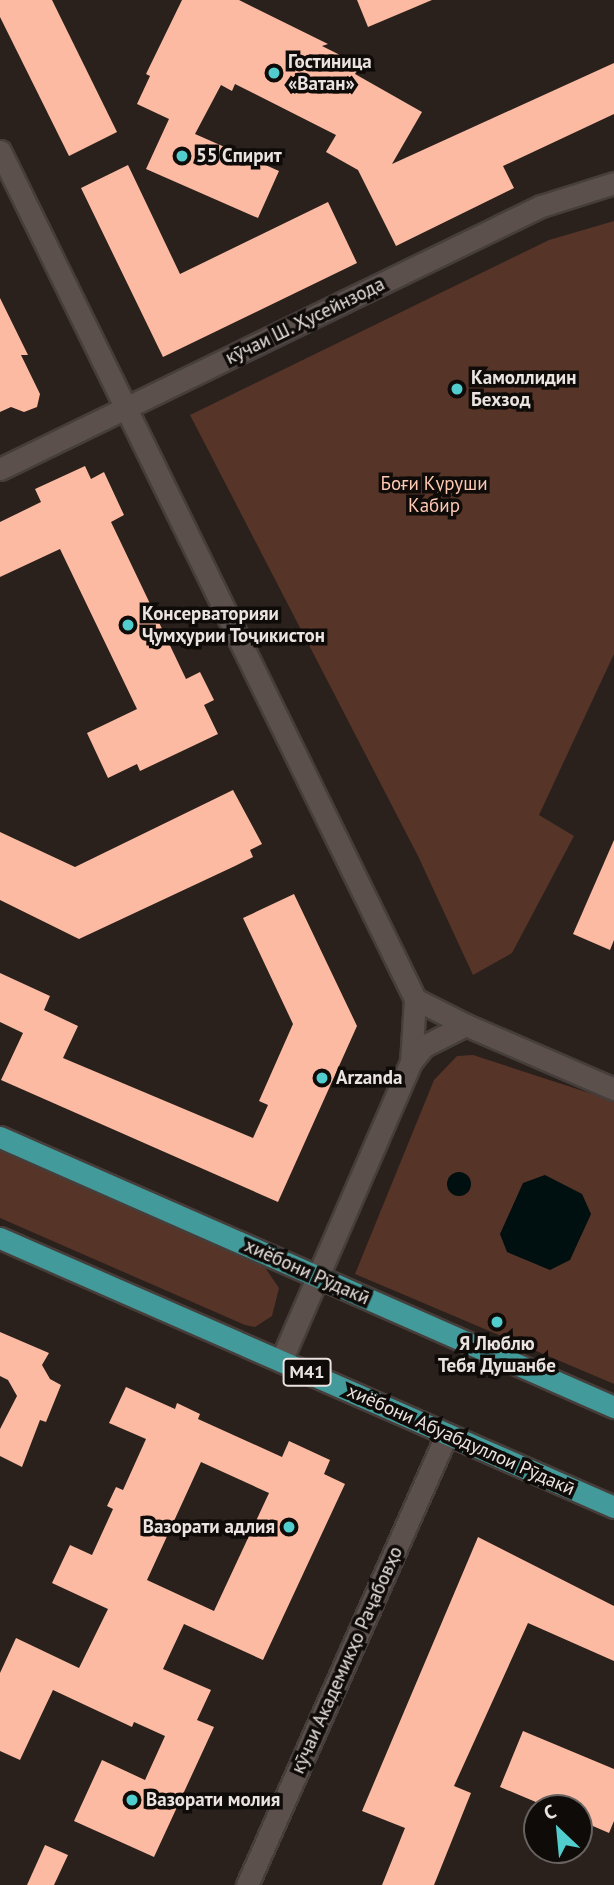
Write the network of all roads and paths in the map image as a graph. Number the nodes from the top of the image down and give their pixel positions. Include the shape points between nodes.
1 (0, 151) edge
2 (614, 183) edge
3 (125, 409) junction
4 (0, 469) edge
5 (415, 999) junction
6 (466, 1025) junction
7 (411, 1062) junction
8 (614, 1088) edge
9 (0, 1137) edge
10 (0, 1238) edge
11 (318, 1277) junction
12 (281, 1361) junction
13 (614, 1407) edge
14 (447, 1434) junction
15 (614, 1507) edge
16 (247, 1885) edge

1 - 3 street
2 - 3 street, кӯчаи Ш. Ҳусейнзода via 541,206
3 - 4 street, кӯчаи Ш. Ҳусейнзода
3 - 5 street
5 - 6 street
5 - 7 street
6 - 7 street via 432,1039
6 - 8 street
7 - 11 street
9 - 11 highway, хиёбони Рӯдакӣ
10 - 12 highway, хиёбони Абуабдуллои Рӯдакӣ / M41
11 - 12 street
11 - 13 highway, хиёбони Рӯдакӣ
12 - 14 highway, хиёбони Абуабдуллои Рӯдакӣ / M41
14 - 15 highway, хиёбони Абуабдуллои Рӯдакӣ / M41
14 - 16 street, кӯчаи Академикҳо Раҷабовҳо

